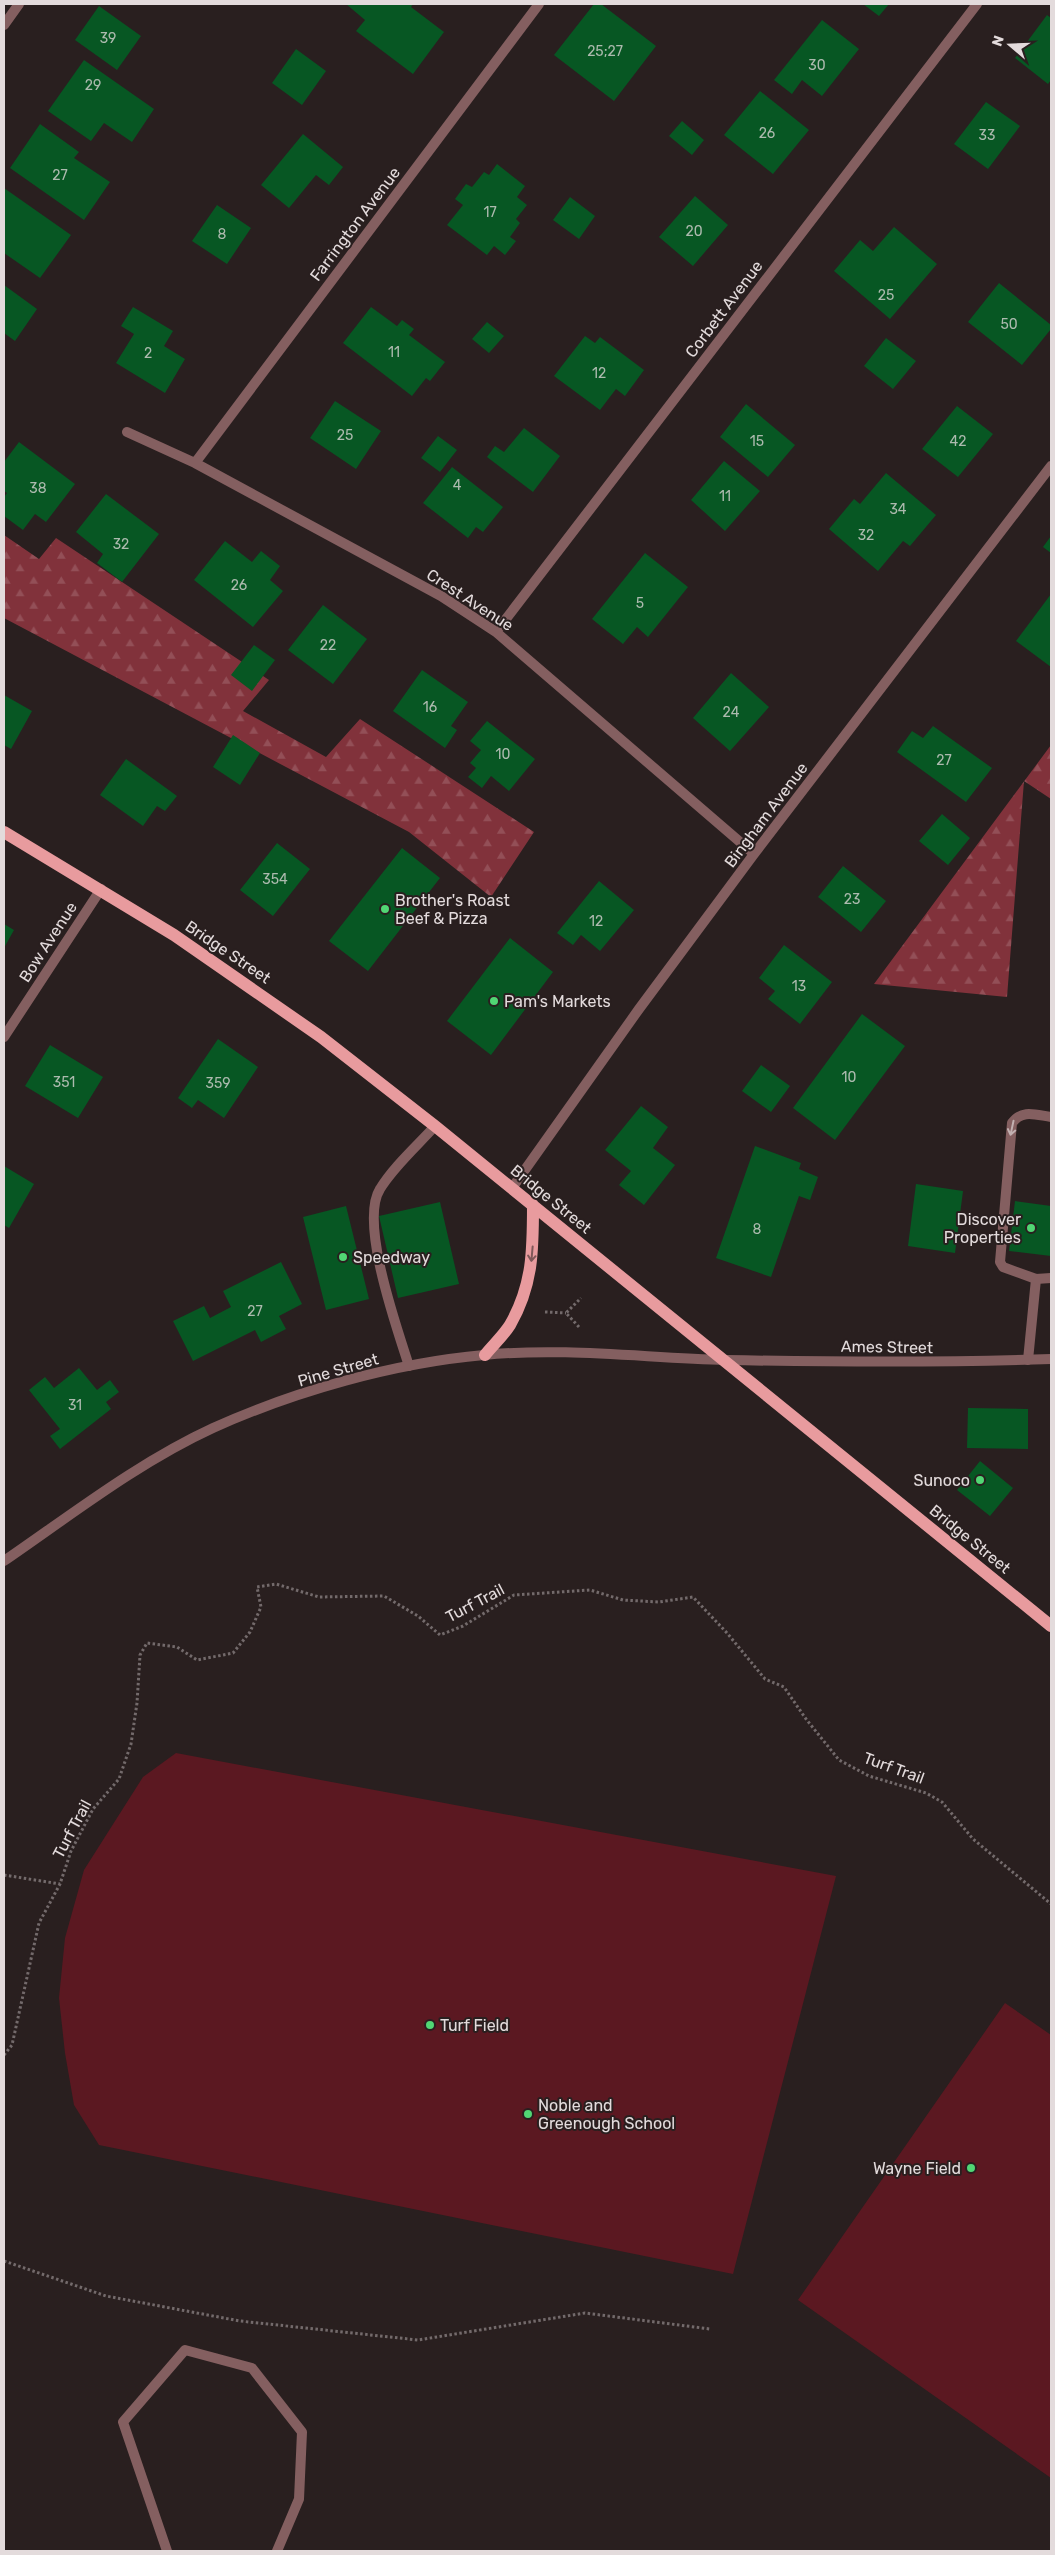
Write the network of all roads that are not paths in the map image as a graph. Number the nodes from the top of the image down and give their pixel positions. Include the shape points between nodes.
1 (19, 4) edge
2 (539, 4) edge
3 (977, 4) edge
4 (4, 25) edge
5 (127, 432) dead end
6 (195, 463) junction
7 (1051, 466) edge
8 (496, 632) junction
9 (4, 832) edge
10 (754, 854) junction
11 (101, 889) junction
12 (4, 1037) edge
13 (1051, 1117) edge
14 (435, 1126) junction
15 (512, 1188) junction
16 (533, 1206) junction
17 (1051, 1278) edge
18 (1036, 1279) junction
19 (485, 1355) junction
20 (1051, 1359) edge
21 (723, 1360) junction
22 (1028, 1360) junction
23 (409, 1366) junction
24 (4, 1561) edge
25 (1051, 1626) edge
26 (167, 2551) edge
27 (277, 2551) edge

1 - 4 street
2 - 6 street, Farrington Avenue
3 - 8 street, Corbett Avenue
5 - 6 street, Crest Avenue
6 - 8 street, Crest Avenue via 440,596
7 - 10 street, Bingham Avenue
8 - 10 street, Crest Avenue
9 - 11 main road, Bridge Street
10 - 15 street, Bingham Avenue
11 - 12 street, Bow Avenue
11 - 14 main road, Bridge Street via 244,982
13 -> 18 street via 1024,1113 1017,1116 1012,1124 1000,1262 1003,1267
14 - 15 main road, Bridge Street
14 - 23 street via 379,1189 372,1212 383,1279
15 - 16 main road, Bridge Street
16 -> 19 main road via 533,1256 526,1290 509,1326
16 - 21 main road, Bridge Street
17 - 18 street
18 - 22 street
19 - 21 street, Pine Street via 611,1354
19 - 23 street, Pine Street
20 - 22 street, Ames Street
21 - 22 street, Ames Street via 951,1363
21 - 25 main road, Bridge Street
23 - 24 street, Pine Street via 366,1375 213,1428 120,1482
26 - 27 street via 123,2422 185,2350 252,2368 302,2432 299,2499

